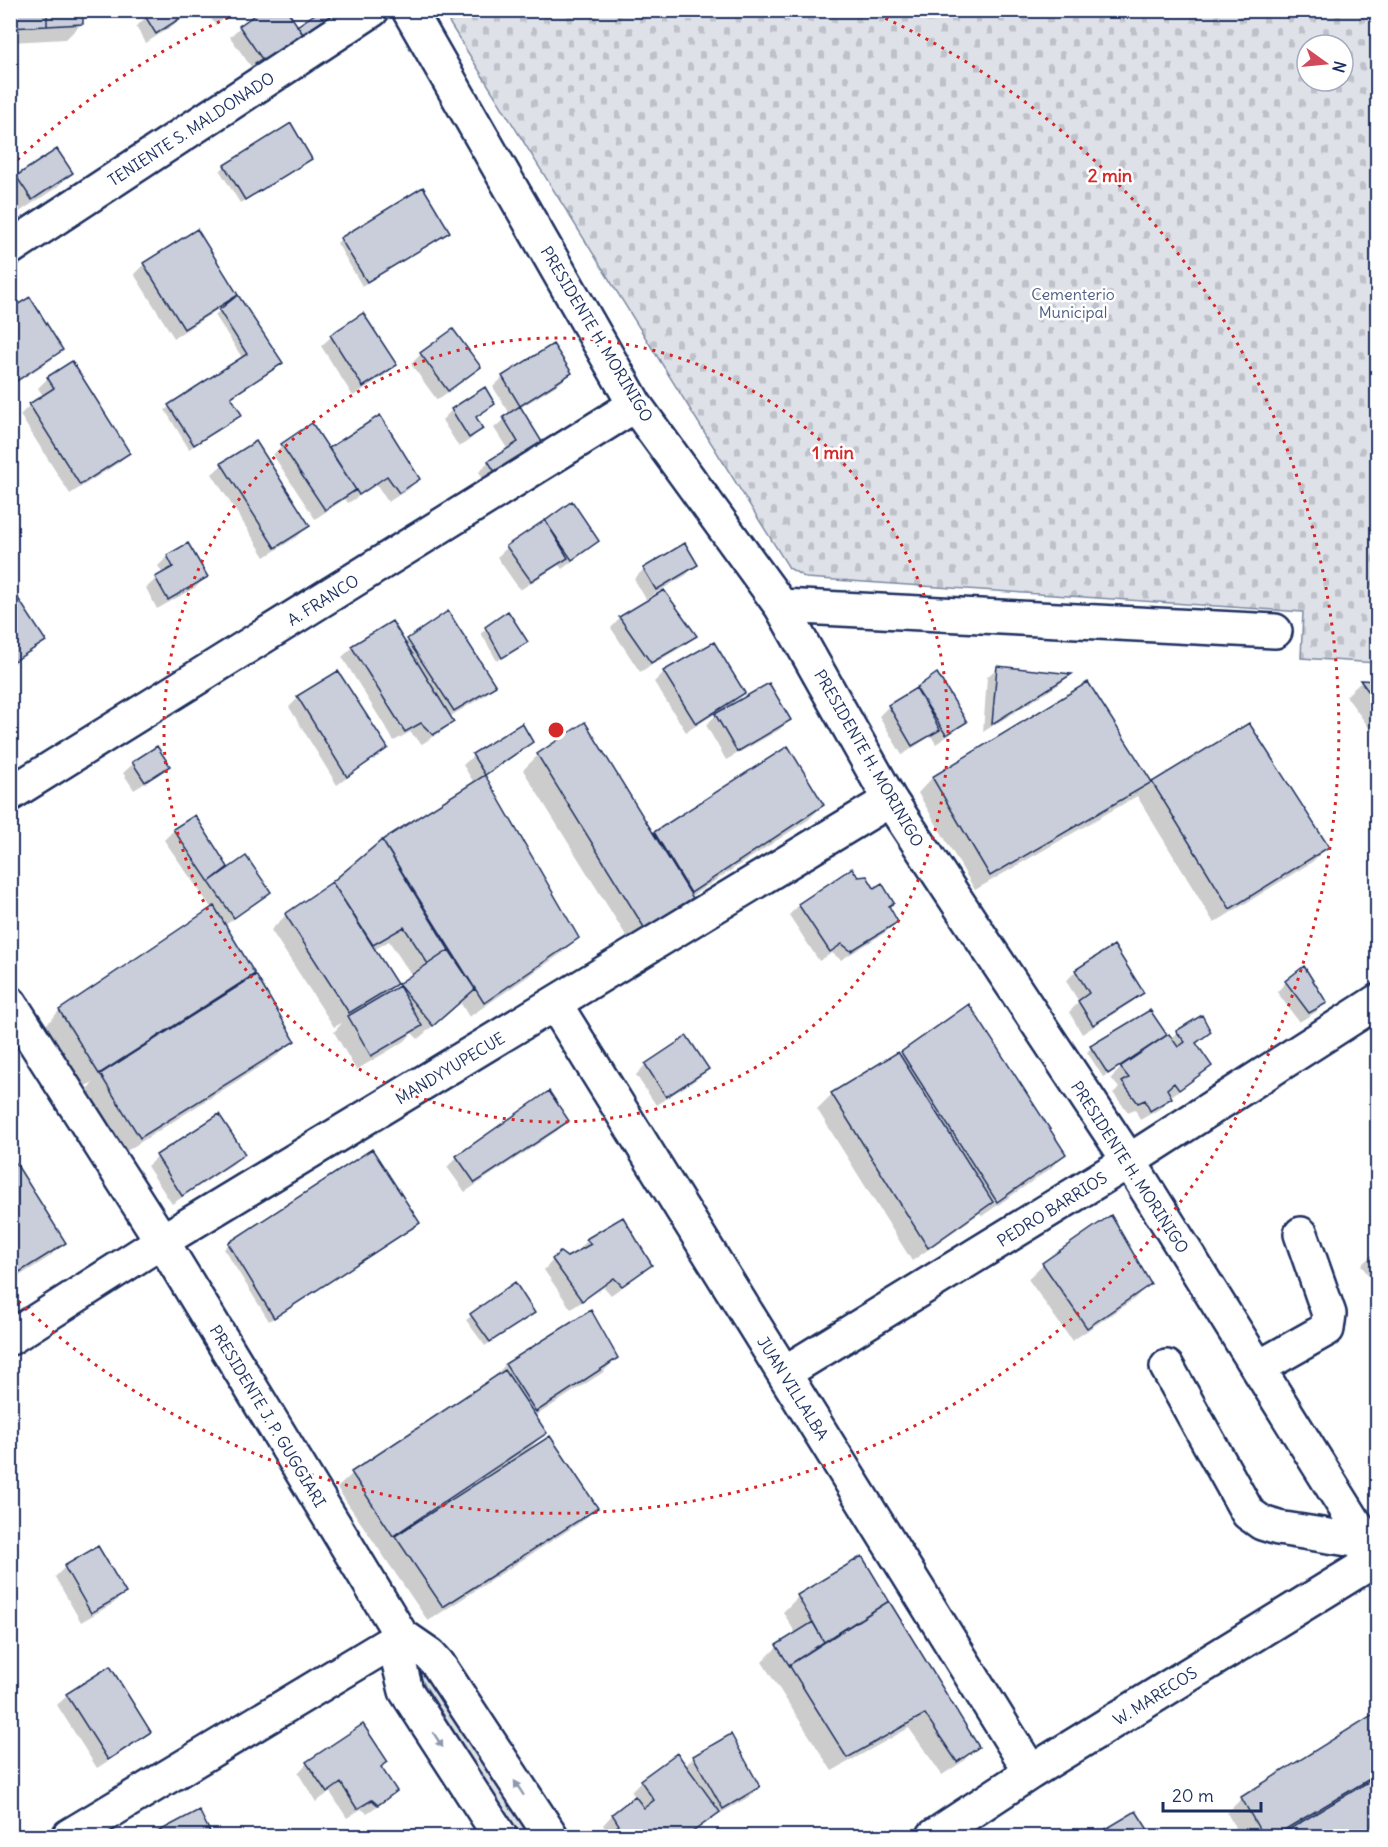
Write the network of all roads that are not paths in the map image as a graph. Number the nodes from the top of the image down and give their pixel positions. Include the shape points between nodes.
1 (372, 10) edge
2 (409, 10) edge
3 (10, 248) edge
4 (635, 405) junction
5 (781, 606) junction
6 (1275, 631) dead end
7 (10, 794) edge
8 (890, 800) junction
9 (1377, 1001) edge
10 (10, 1003) edge
11 (555, 1004) junction
12 (1129, 1161) junction
13 (1301, 1234) dead end
14 (162, 1241) junction
15 (10, 1338) edge
16 (1167, 1367) dead end
17 (1258, 1368) junction
18 (784, 1373) junction
19 (1375, 1555) edge
20 (401, 1635) junction
21 (1031, 1772) junction
22 (69, 1836) edge
23 (500, 1836) edge
24 (551, 1836) edge
25 (934, 1836) edge

1 - 3 street, TENIENTE S. MALDONADO
2 - 4 street, PRESIDENTE H. MORINIGO
4 - 5 street, PRESIDENTE H. MORINIGO
4 - 7 street, A. FRANCO
5 - 6 street
5 - 8 street, PRESIDENTE H. MORINIGO
8 - 11 street, MANDYYUPECUE
8 - 12 street, PRESIDENTE H. MORINIGO
9 - 12 street, PEDRO BARRIOS
10 - 14 street, PRESIDENTE J. P. GUGGIARI
11 - 14 street, MANDYYUPECUE
11 - 18 street, JUAN VILLALBA
12 - 17 street, PRESIDENTE H. MORINIGO
12 - 18 street, PEDRO BARRIOS
13 - 17 street via 1329,1314 1327,1329
14 - 15 street, MANDYYUPECUE
14 - 20 street, PRESIDENTE J. P. GUGGIARI
16 - 19 street via 1248,1513 1262,1523
17 - 19 street, PRESIDENTE H. MORINIGO
18 - 21 street, JUAN VILLALBA
19 - 21 street, W. MARECOS
20 - 22 street
20 -> 23 street via 399,1663 406,1691
24 -> 20 street via 438,1664
21 - 25 street, W. MARECOS

